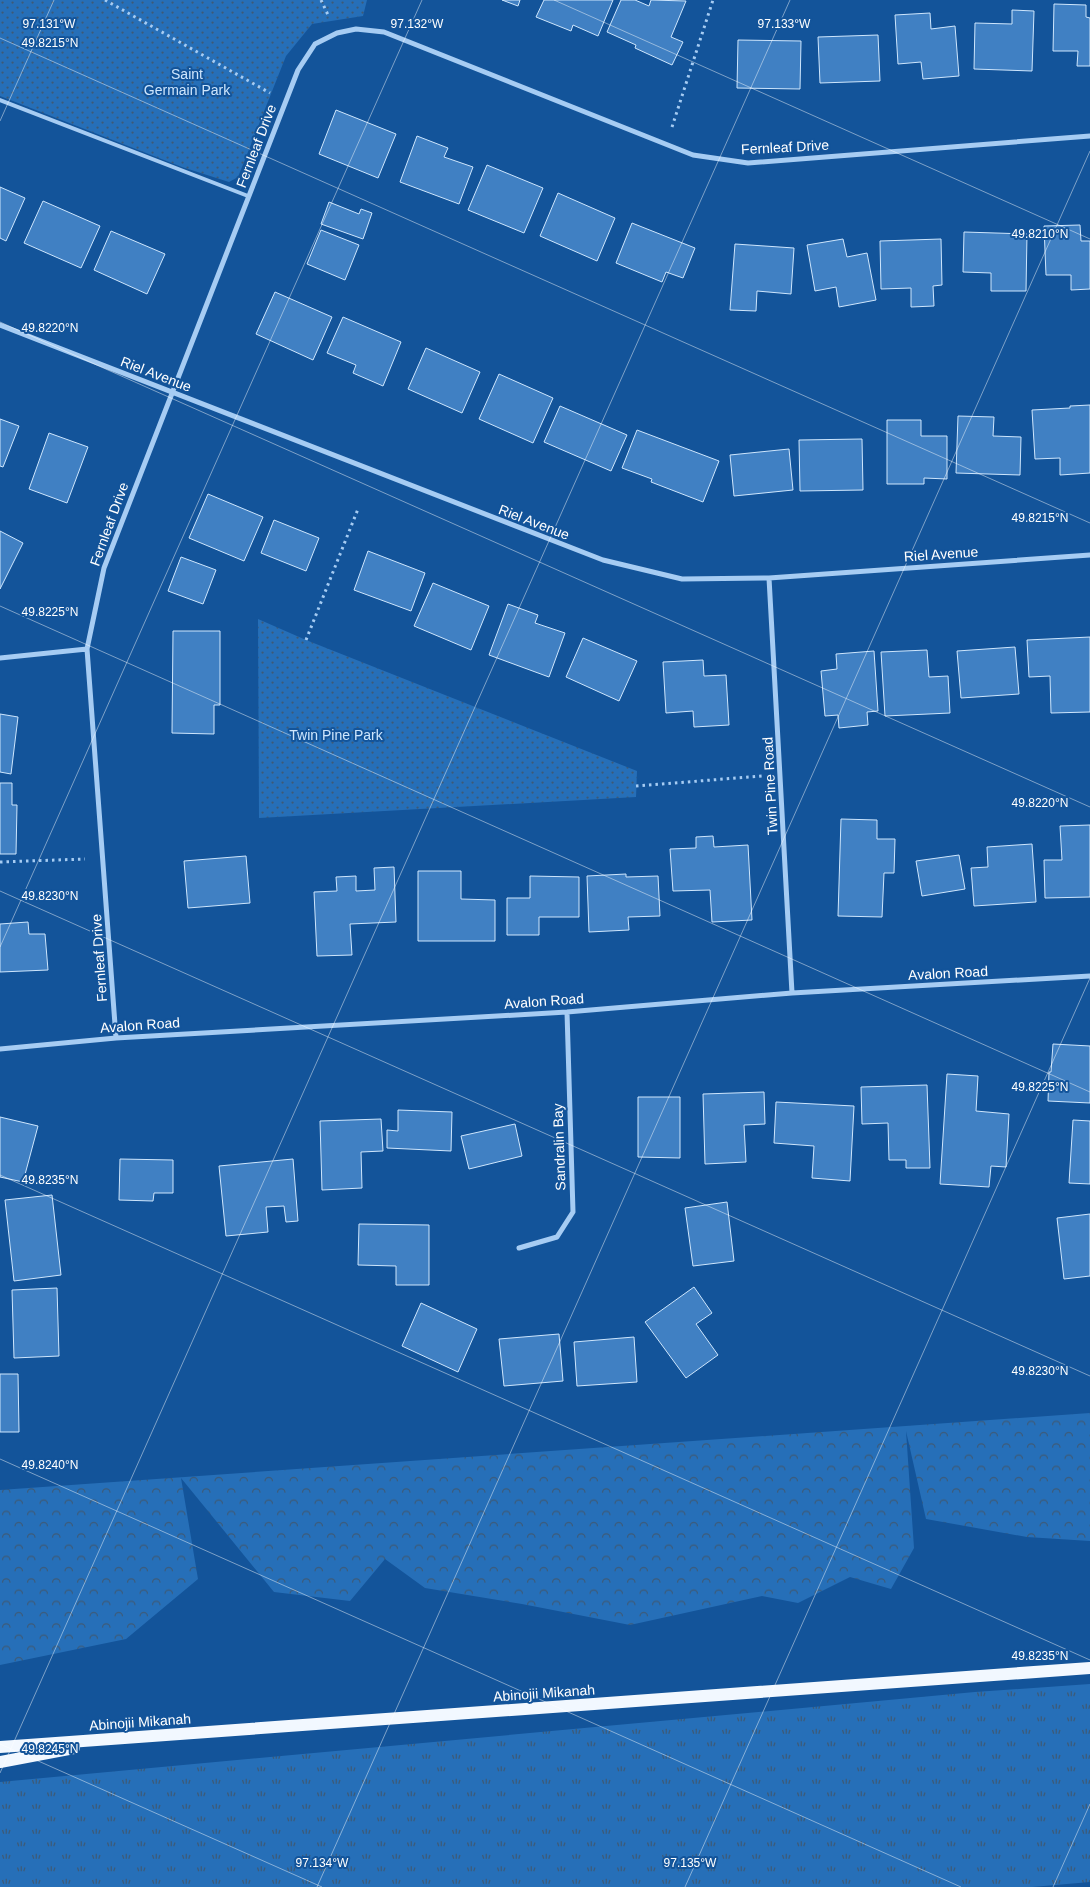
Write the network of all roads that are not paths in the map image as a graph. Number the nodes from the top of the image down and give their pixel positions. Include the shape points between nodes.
1 (0, 100) edge
2 (1090, 136) edge
3 (248, 196) junction
4 (0, 325) edge
5 (172, 392) junction
6 (1090, 555) edge
7 (769, 578) junction
8 (87, 649) junction
9 (0, 658) edge
10 (1090, 976) edge
11 (792, 993) junction
12 (566, 1012) junction
13 (116, 1038) junction
14 (0, 1049) edge
15 (519, 1248) dead end
16 (1090, 1668) edge
17 (141, 1737) junction
18 (0, 1747) edge
19 (0, 1762) edge

1 - 3 lane
2 - 3 street, Fernleaf Drive via 748,163 694,156 384,32 356,30 337,33 315,44 298,70
3 - 5 street, Fernleaf Drive
4 - 5 street, Riel Avenue
5 - 7 street, Riel Avenue via 603,560 682,578
5 - 8 street, Fernleaf Drive via 104,568
6 - 7 street, Riel Avenue
7 - 11 street, Twin Pine Road
8 - 9 street
8 - 13 street, Fernleaf Drive
10 - 11 street, Avalon Road
11 - 12 street, Avalon Road
12 - 13 street, Avalon Road
12 - 15 street, Sandralin Bay via 573,1212 557,1237
13 - 14 street, Avalon Road
16 - 17 main road, Abinojii Mikanah
17 - 18 main road, Abinojii Mikanah
17 - 19 main road

